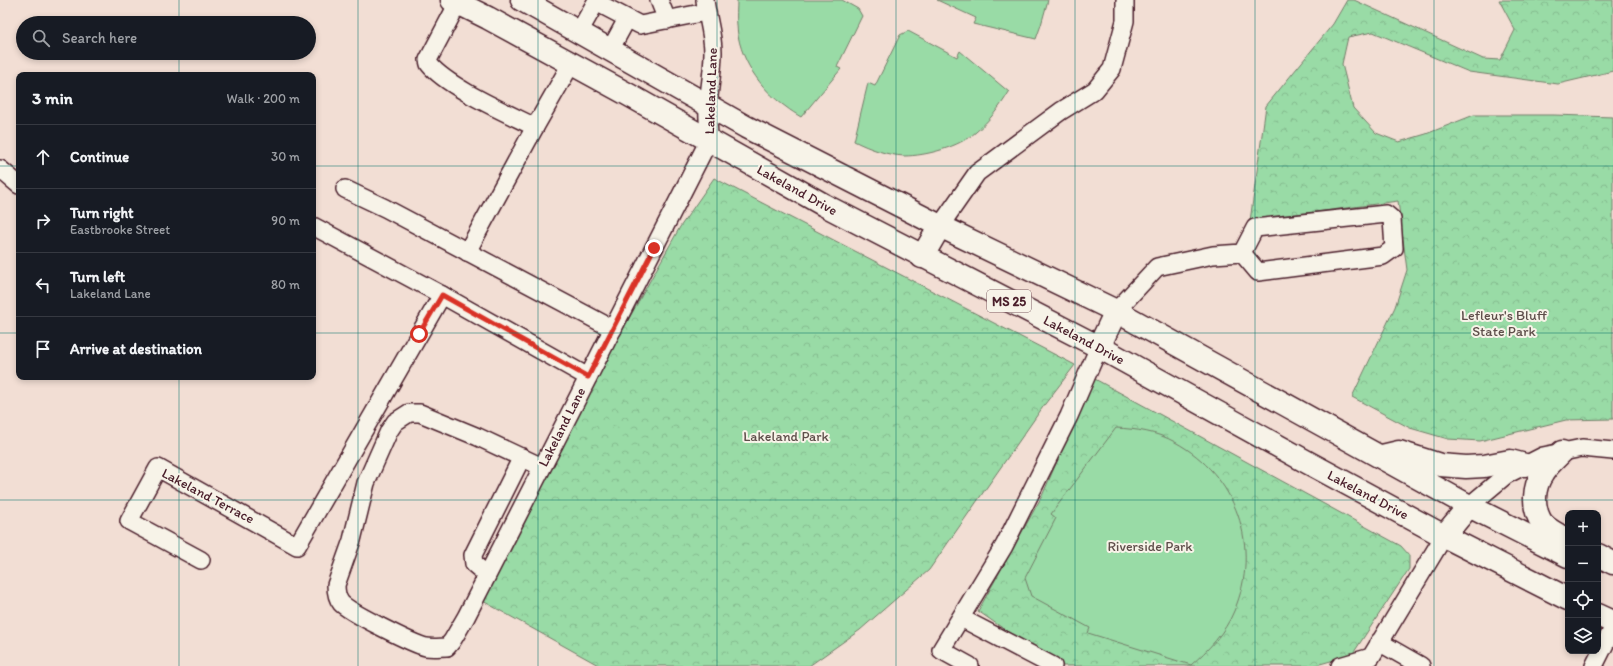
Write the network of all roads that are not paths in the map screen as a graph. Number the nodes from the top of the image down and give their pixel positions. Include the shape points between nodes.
1 (660, 0) edge
2 (1125, 0) edge
3 (596, 1) edge
4 (455, 2) edge
5 (531, 2) edge
6 (706, 6) edge
7 (627, 18) junction
8 (666, 20) junction
9 (579, 32) junction
10 (610, 50) junction
11 (571, 64) junction
12 (708, 105) junction
13 (535, 127) junction
14 (709, 140) junction
15 (0, 169) edge
16 (16, 182) edge
17 (345, 188) dead end
18 (940, 226) junction
19 (316, 228) edge
20 (467, 252) junction
21 (1242, 253) junction
22 (922, 257) junction
23 (442, 295) junction
24 (1116, 311) junction
25 (613, 329) junction
26 (1099, 347) junction
27 (588, 377) junction
28 (1613, 451) edge
29 (1562, 452) junction
30 (1380, 457) junction
31 (522, 458) junction
32 (1525, 465) junction
33 (542, 467) junction
34 (1469, 506) junction
35 (1444, 536) junction
36 (1565, 538) edge
37 (1565, 554) edge
38 (1601, 557) edge
39 (201, 560) dead end
40 (1613, 563) edge
41 (1601, 573) edge
42 (487, 575) junction
43 (1613, 579) edge
44 (1565, 597) edge
45 (1601, 616) edge
46 (961, 618) junction
47 (1613, 622) edge
48 (1613, 628) edge
49 (1379, 642) junction
50 (1366, 662) edge
51 (970, 666) edge
52 (1053, 666) edge
53 (1340, 666) edge
54 (1421, 666) edge
55 (1594, 666) edge

1 - 8 street
2 - 18 street via 1125,22 1112,69 1095,90 1061,111 977,173
3 - 7 street
3 - 9 street
4 - 11 highway, Lakeland Drive / MS 25
4 - 13 street via 428,60 429,64 441,76 460,88
5 - 9 highway, MS 25
6 - 8 street
6 - 12 street, Lakeland Lane via 713,53
7 - 8 street via 640,25
7 - 10 street
9 - 10 highway, MS 25
10 - 12 highway, MS 25
11 - 13 street
11 - 14 highway, Lakeland Drive / MS 25
12 - 14 street, Lakeland Lane
12 - 18 highway, MS 25
13 - 20 street
14 - 22 highway, Lakeland Drive / MS 25
14 - 25 street, Lakeland Lane
15 - 16 street
17 - 20 street
18 - 22 highway
18 - 24 highway, MS 25
19 - 23 street
20 - 25 street
21 - 21 street via 1258,272 1383,256 1394,248 1392,219 1386,214 1255,228
21 - 24 street via 1213,255 1157,267
22 - 26 highway, Lakeland Drive / MS 25
23 - 27 street
23 - 39 street, Lakeland Terrace via 298,546 158,468 129,521
24 - 26 highway
24 - 30 highway, MS 25
25 - 27 street, Lakeland Lane
26 - 35 highway, Lakeland Drive / MS 25
26 - 46 street via 1037,482 1004,546
27 - 33 street, Lakeland Lane
28 - 29 street via 1582,448
29 - 32 street via 1543,456
29 - 36 highway via 1543,472 1535,496 1536,509 1543,523
30 - 32 highway via 1399,452 1440,465 1484,466 1510,461
30 - 34 highway, MS 25
31 - 33 street
31 - 42 street via 473,555 474,564
31 - 42 street, Lakeland Lane via 420,413 409,413 395,422 366,483 336,592 340,602 350,610 413,642 426,647 447,647 466,617
32 - 34 street via 1506,475
33 - 42 street, Lakeland Lane
34 - 35 highway
34 - 37 highway, MS 25
35 - 44 highway, Lakeland Drive / MS 25
35 - 49 street
38 - 40 highway
41 - 43 highway
45 - 47 highway
46 - 51 street via 941,650
46 - 52 street
48 - 55 street
49 - 50 street
49 - 54 street
50 - 53 street

